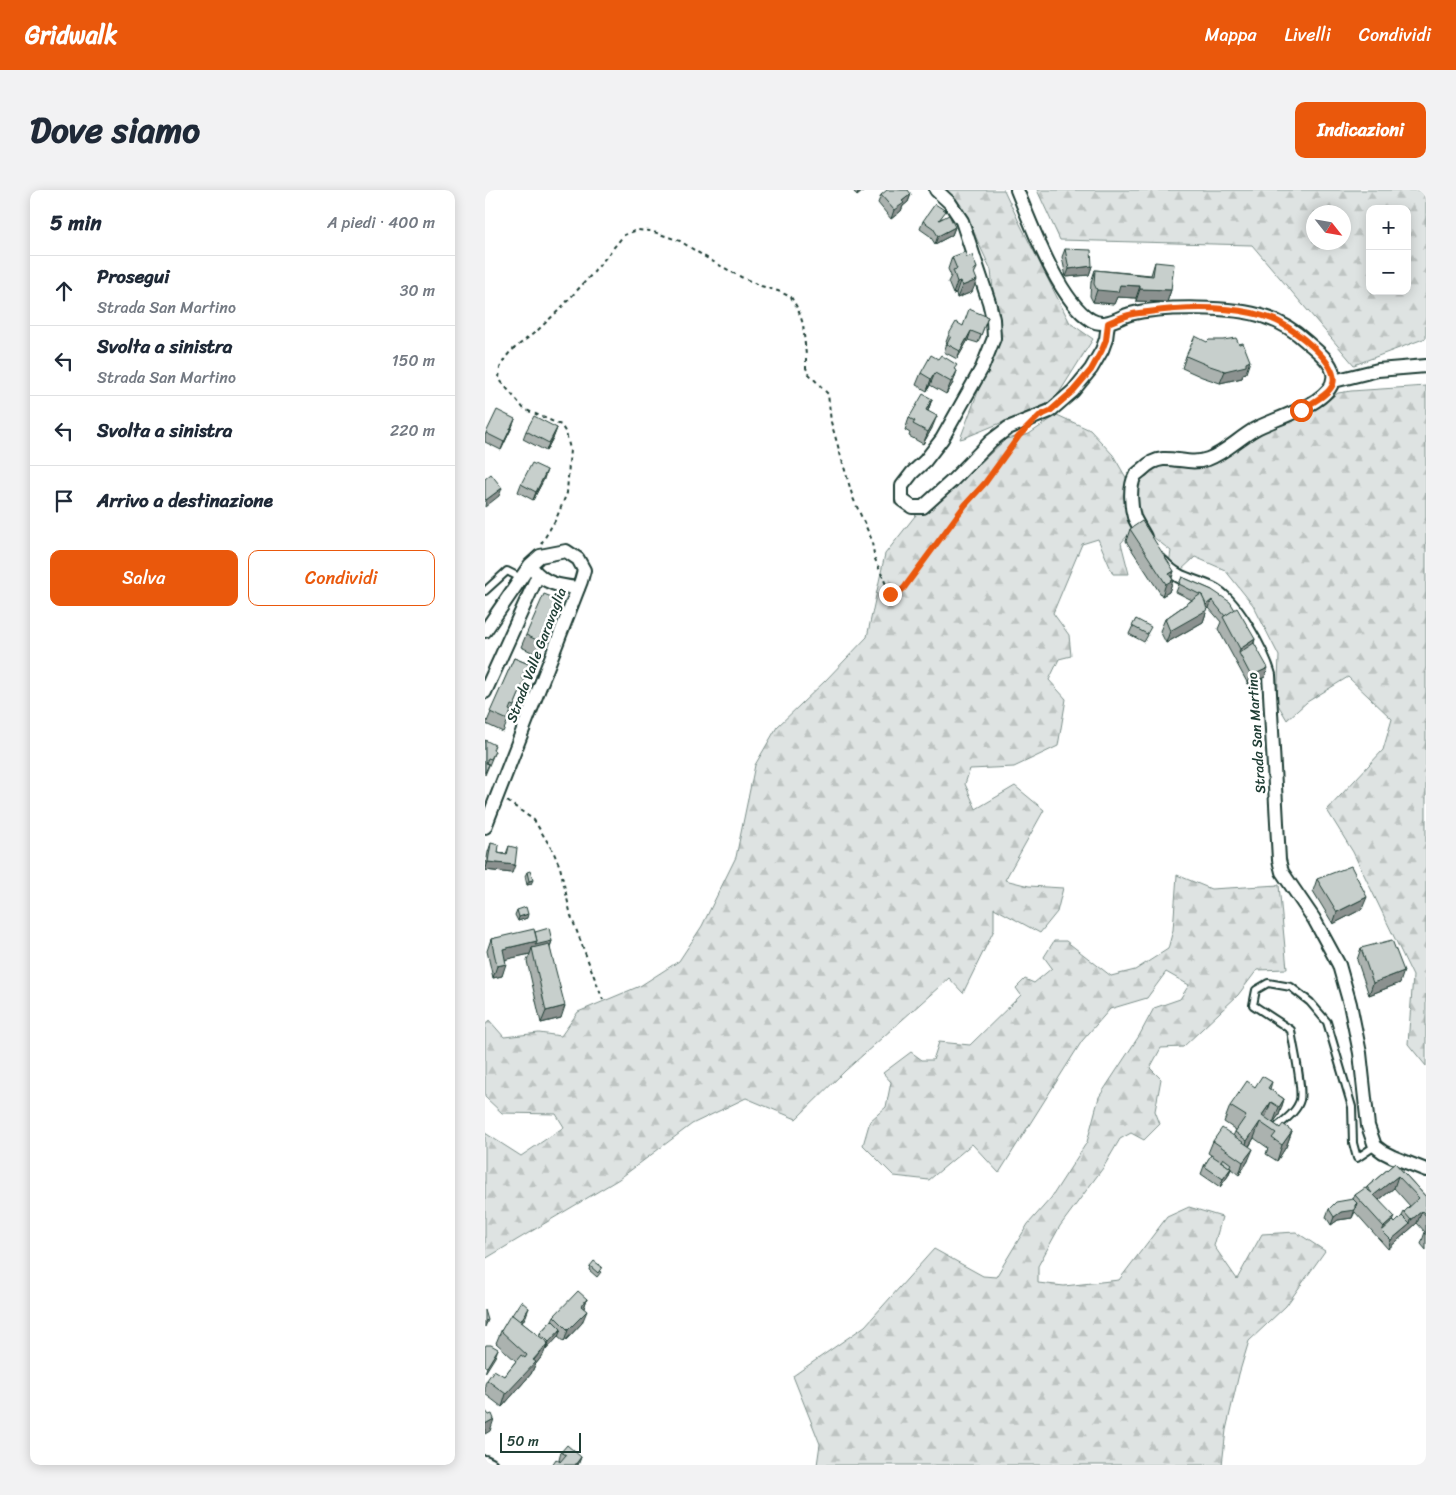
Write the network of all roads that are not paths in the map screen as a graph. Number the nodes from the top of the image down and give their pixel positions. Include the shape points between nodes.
1 (936, 190) edge
2 (1017, 190) edge
3 (1108, 323) junction
4 (1426, 366) edge
5 (1334, 380) junction
6 (534, 570) junction
7 (521, 578) junction
8 (578, 588) junction
9 (485, 591) edge
10 (485, 632) edge
11 (485, 692) edge
12 (485, 827) edge
13 (1278, 1126) edge
14 (1375, 1146) junction
15 (1426, 1170) edge
16 (485, 1462) edge
17 (491, 1465) edge

1 - 3 street via 962,221 989,302 994,338 982,368 942,438 902,486 902,500 912,507 923,507 1002,432 1050,411 1091,370 1106,340
2 - 3 street via 1043,252 1069,298 1091,320
3 - 5 street via 1130,314 1207,308 1265,316 1297,333 1328,363
4 - 5 street via 1378,370
5 - 14 street, Strada San Martino via 1327,392 1301,410 1265,424 1209,459 1196,463 1174,459 1151,462 1135,476 1131,498 1134,517 1157,557 1171,572 1214,589 1225,598 1237,611 1265,662 1273,726 1279,860 1282,872 1314,919 1339,965 1360,1053 1368,1126
6 - 7 street, Strada Valle Garavaglia
6 - 8 street via 557,586
6 - 8 street, Strada Valle Garavaglia via 541,556 566,551 578,559 585,570
6 - 11 street
7 - 9 lane via 507,571
7 - 10 street, Strada Valle Garavaglia
8 - 12 street, Strada Valle Garavaglia
13 - 14 lane via 1294,1111 1300,1100 1299,1083 1291,1030 1253,1006 1256,990 1269,983 1291,987 1327,1022 1352,1107 1353,1143 1357,1158
14 - 15 street
16 - 17 street

